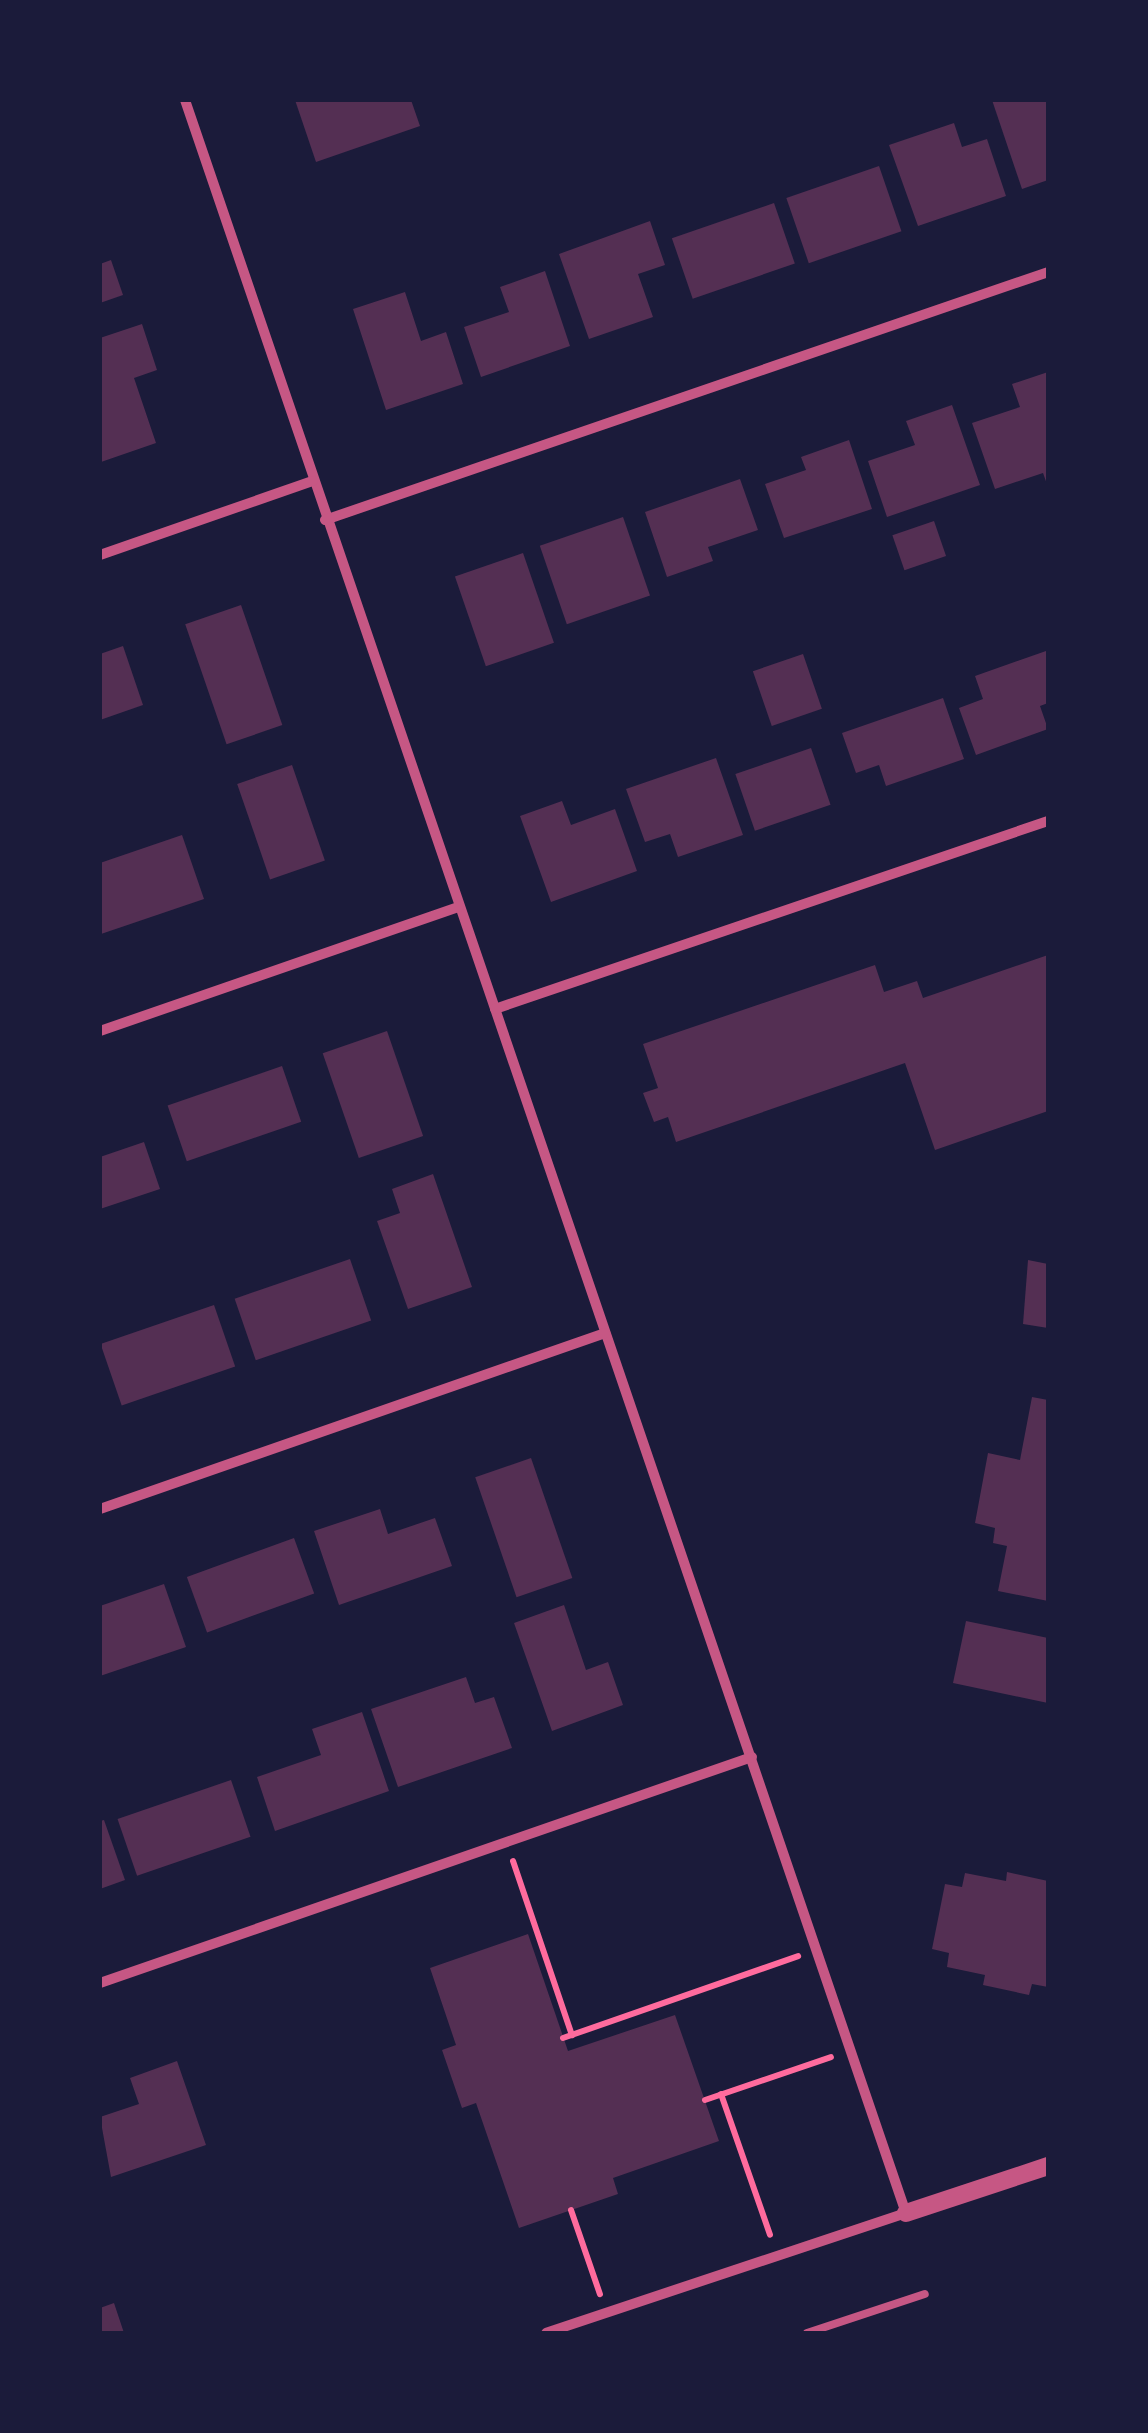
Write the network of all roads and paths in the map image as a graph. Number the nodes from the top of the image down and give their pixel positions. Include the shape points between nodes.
1 (184, 100) edge
2 (1048, 272) edge
3 (312, 480) junction
4 (326, 520) junction
5 (100, 555) edge
6 (1048, 821) edge
7 (459, 907) junction
8 (494, 1009) junction
9 (100, 1031) edge
10 (605, 1333) junction
11 (100, 1509) edge
12 (752, 1757) junction
13 (506, 1842) junction
14 (817, 1950) junction
15 (100, 1984) edge
16 (572, 2035) junction
17 (563, 2038) dead end
18 (851, 2050) junction
19 (722, 2094) junction
20 (705, 2100) dead end
21 (1048, 2166) edge
22 (571, 2210) dead end
23 (906, 2213) junction
24 (777, 2256) junction
25 (925, 2294) dead end
26 (606, 2313) junction
27 (546, 2333) edge
28 (807, 2333) edge

1 - 3 street
2 - 4 street
3 - 4 street
3 - 5 street
4 - 7 street
6 - 8 street
7 - 8 street
7 - 9 street
8 - 10 street
10 - 11 street
10 - 12 street
12 - 13 street
12 - 14 street
13 - 15 street
13 - 16 path
14 - 16 path
14 - 18 street
16 - 17 path
18 - 19 path
18 - 23 street
19 - 20 path
19 - 24 path
21 - 23 street
22 - 26 path
23 - 24 street
24 - 26 street
25 - 28 lane
26 - 27 street

